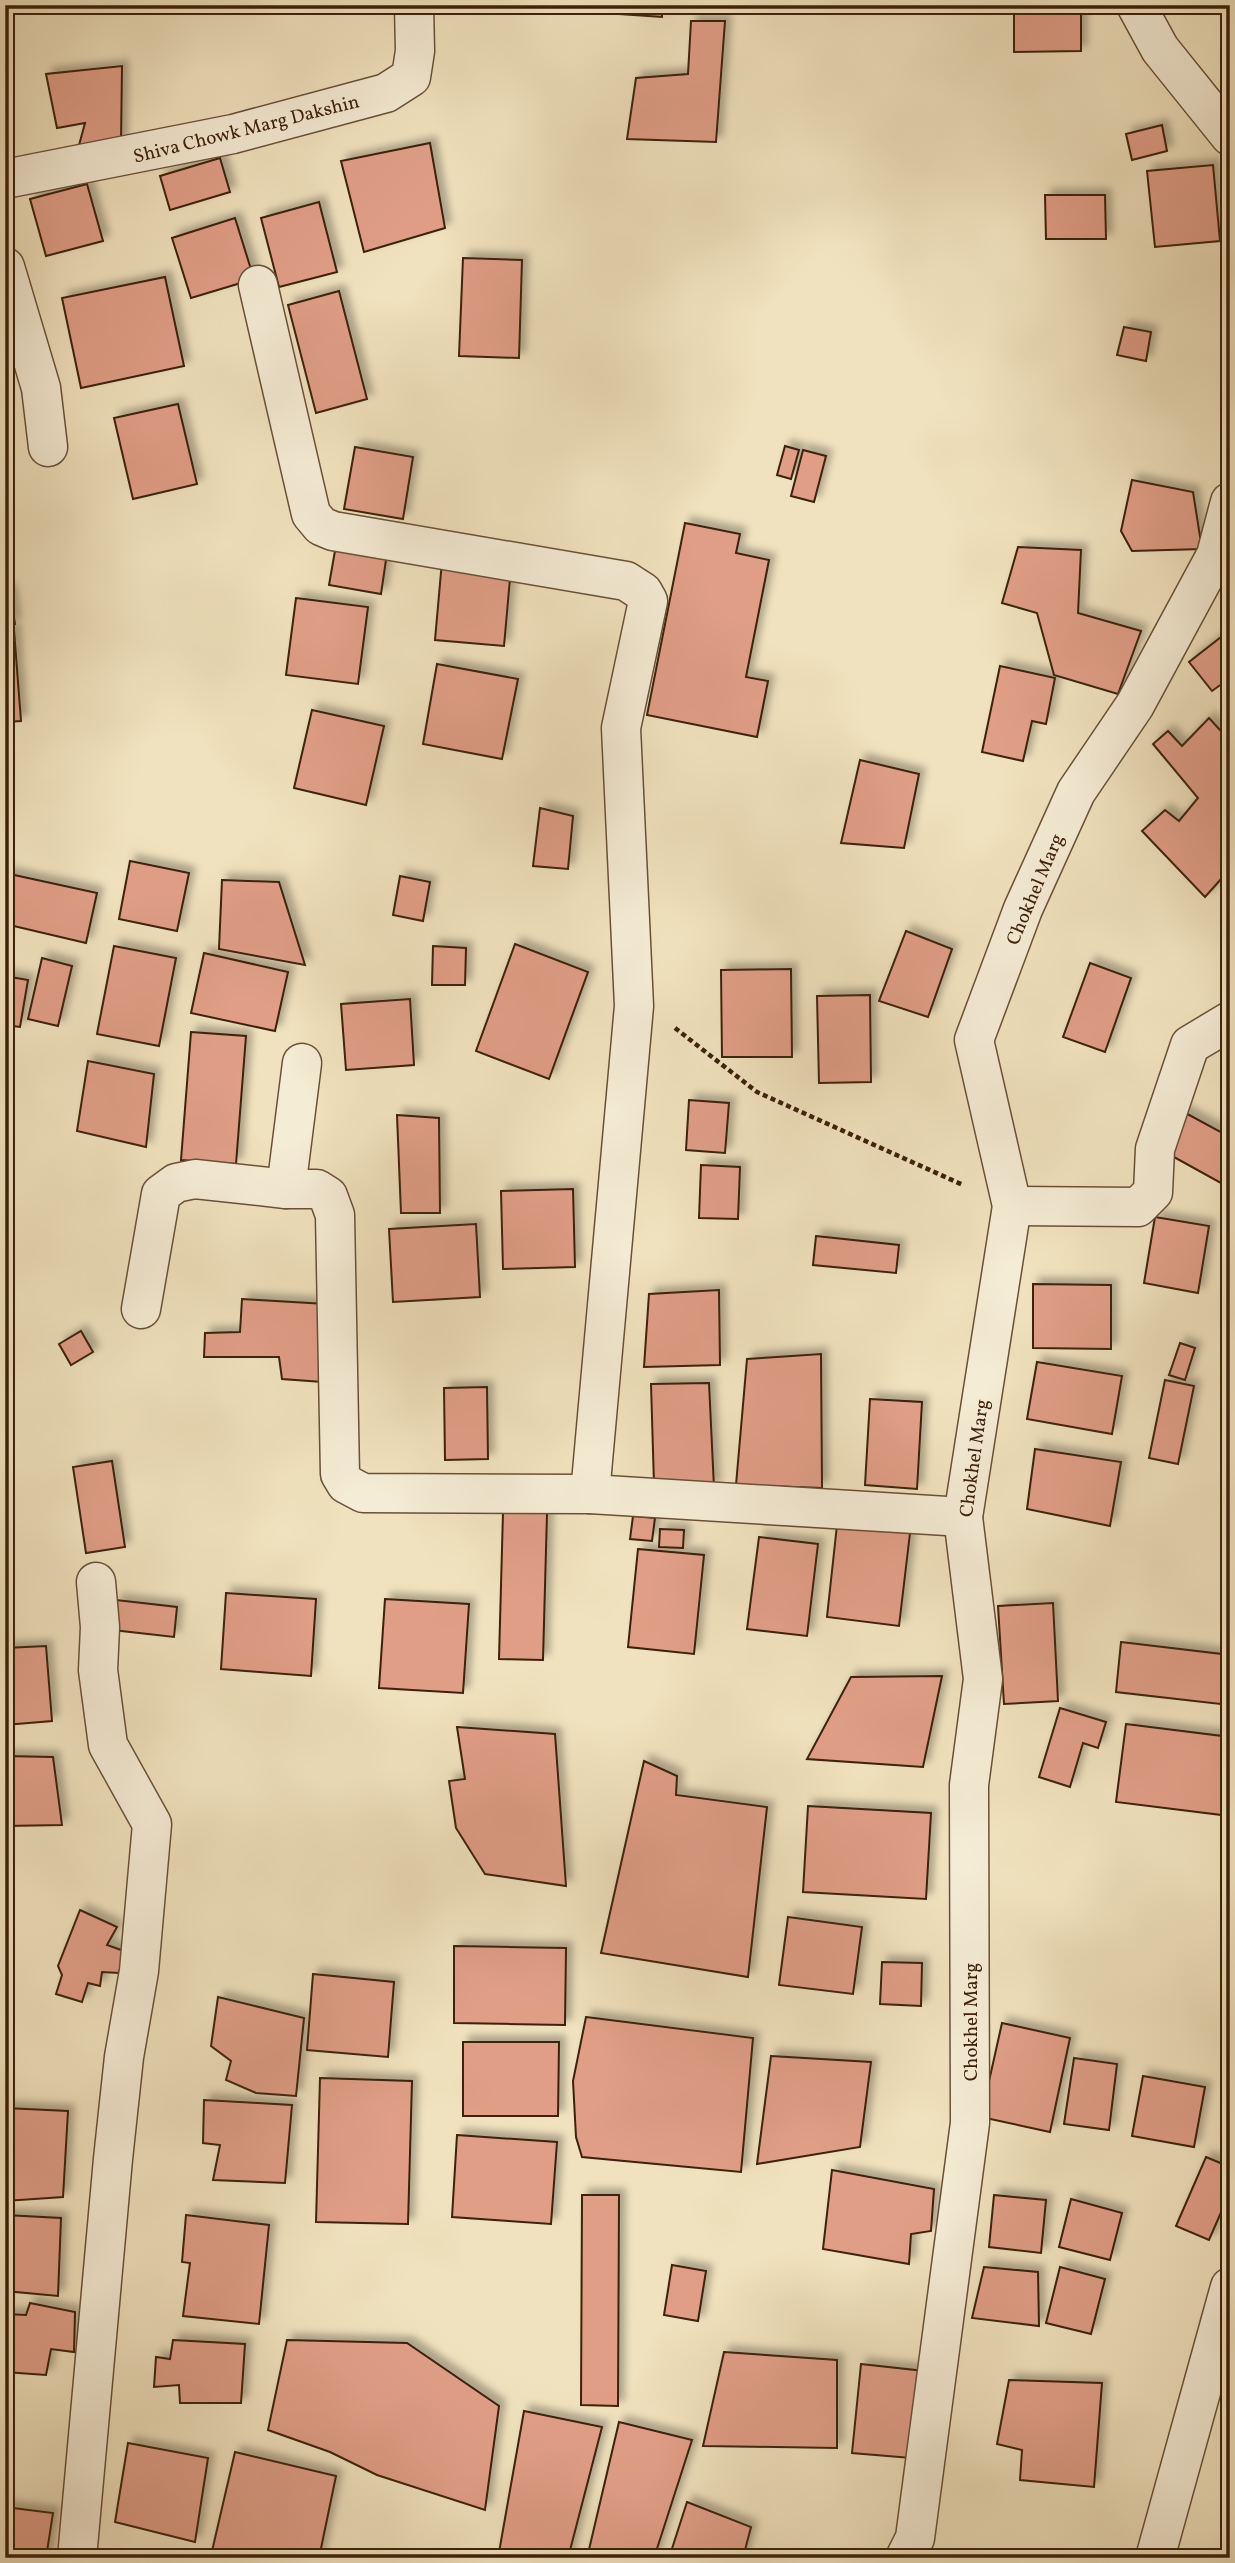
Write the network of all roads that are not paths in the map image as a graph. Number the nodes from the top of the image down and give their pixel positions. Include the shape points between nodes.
1 (414, 5) edge
2 (1136, 5) edge
3 (1230, 136) edge
4 (5, 179) edge
5 (5, 267) edge
6 (258, 285) dead end
7 (47, 447) dead end
8 (1230, 502) edge
9 (1230, 1021) edge
10 (302, 1063) dead end
11 (286, 1189) junction
12 (1012, 1206) junction
13 (141, 1309) dead end
14 (590, 1494) junction
15 (963, 1517) junction
16 (96, 1582) dead end
17 (1230, 2287) edge
18 (77, 2558) edge
19 (905, 2558) edge
20 (1155, 2558) edge

1 - 4 street, Shiva Chowk Marg Dakshin via 411,77 386,93 233,134
2 - 3 street via 1160,49
5 - 7 street via 41,388
6 - 14 street via 311,514 321,526 626,581 648,601 621,728 634,1006
8 - 12 street, Chokhel Marg via 1216,555 1135,705 1076,792 1023,909 974,1040
9 - 12 street via 1190,1045 1155,1149 1153,1192 1138,1207
10 - 11 street
11 - 13 street via 195,1178 176,1183 161,1194
11 - 14 street via 317,1189 328,1196 335,1215 340,1475 346,1484 363,1493
12 - 15 street, Chokhel Marg
14 - 15 street
15 - 19 street, Chokhel Marg via 983,1679 970,1785 970,2123 915,2538
16 - 18 street via 97,1670 108,1745 152,1824 139,1971 113,2159
17 - 20 street

